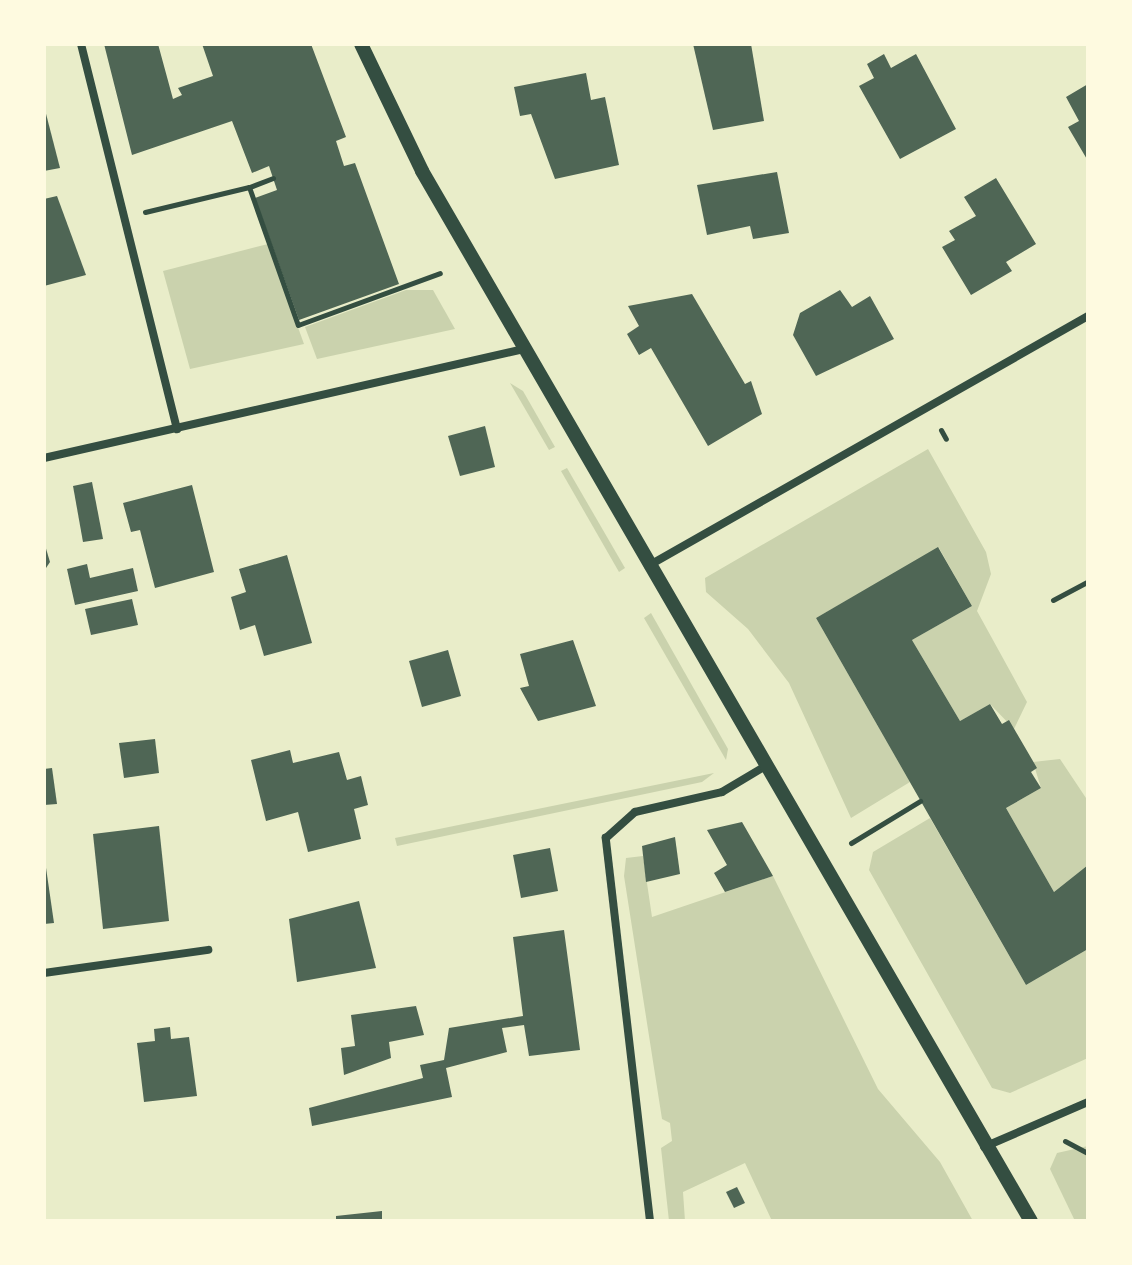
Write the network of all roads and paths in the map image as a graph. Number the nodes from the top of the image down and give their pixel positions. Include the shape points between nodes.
1 (81, 44) edge
2 (361, 44) edge
3 (273, 178) dead end
4 (249, 187) junction
5 (124, 217) junction
6 (440, 273) dead end
7 (1088, 316) edge
8 (524, 349) junction
9 (177, 429) junction
10 (941, 430) dead end
11 (946, 439) dead end
12 (44, 458) edge
13 (648, 566) junction
14 (1088, 581) edge
15 (1053, 600) dead end
16 (764, 767) junction
17 (920, 801) dead end
18 (851, 843) dead end
19 (208, 950) dead end
20 (44, 973) edge
21 (1088, 1102) edge
22 (1065, 1141) dead end
23 (983, 1147) junction
24 (1088, 1153) edge
25 (1013, 1198) junction
26 (650, 1221) edge
27 (1021, 1221) edge
28 (1031, 1221) edge

1 - 5 street
2 - 8 street via 422,171
3 - 4 path
4 - 5 path
4 - 6 path via 298,325
5 - 9 street
7 - 13 street
8 - 9 street
8 - 13 street
9 - 12 street
10 - 11 path
13 - 16 street
14 - 15 path
16 - 23 street
16 - 26 street via 722,792 635,812 606,838
17 - 18 path
19 - 20 street
21 - 23 street
22 - 24 path
23 - 25 street
25 - 27 street
25 - 28 street

